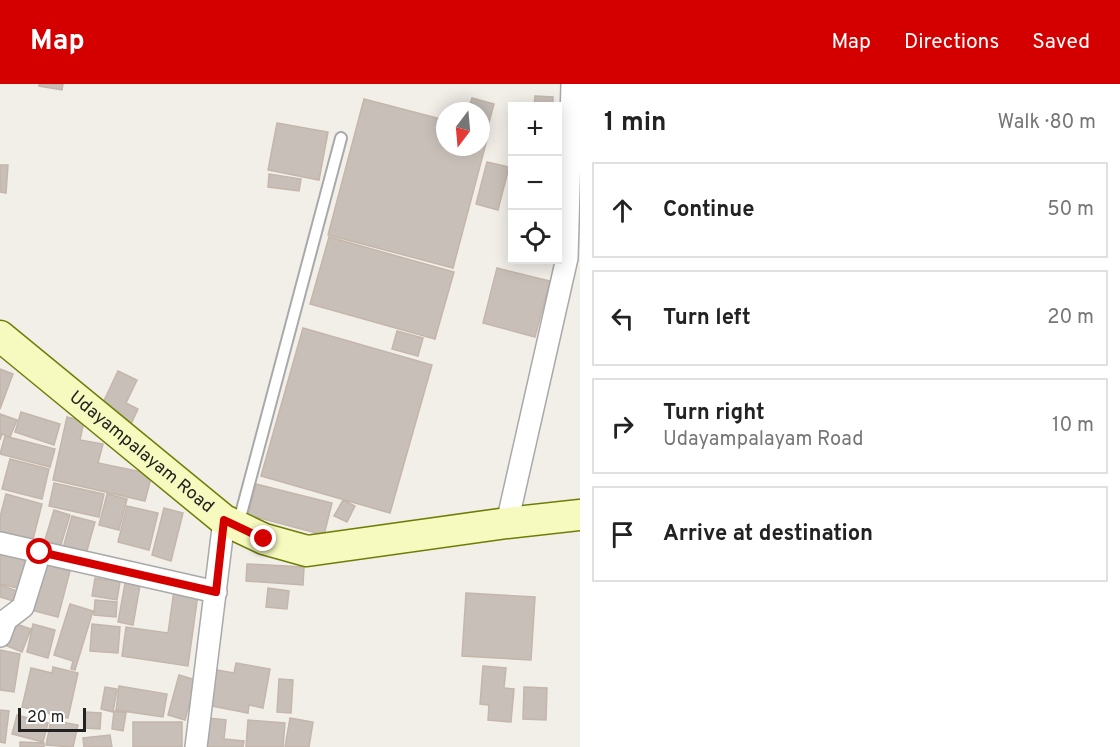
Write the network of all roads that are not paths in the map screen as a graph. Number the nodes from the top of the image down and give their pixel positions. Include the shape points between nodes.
1 (572, 84) edge
2 (341, 138) dead end
3 (0, 336) edge
4 (580, 515) edge
5 (231, 523) junction
6 (507, 523) junction
7 (0, 543) edge
8 (40, 552) junction
9 (216, 592) junction
10 (0, 636) edge
11 (196, 747) edge

1 - 6 street via 567,258
2 - 5 lane
3 - 5 street, Udayampalayam Road
4 - 6 street, Udayampalayam Road
5 - 6 street, Udayampalayam Road via 264,539 307,551
5 - 9 street
7 - 8 street
8 - 9 street
8 - 10 street via 23,607 6,620
9 - 11 street

